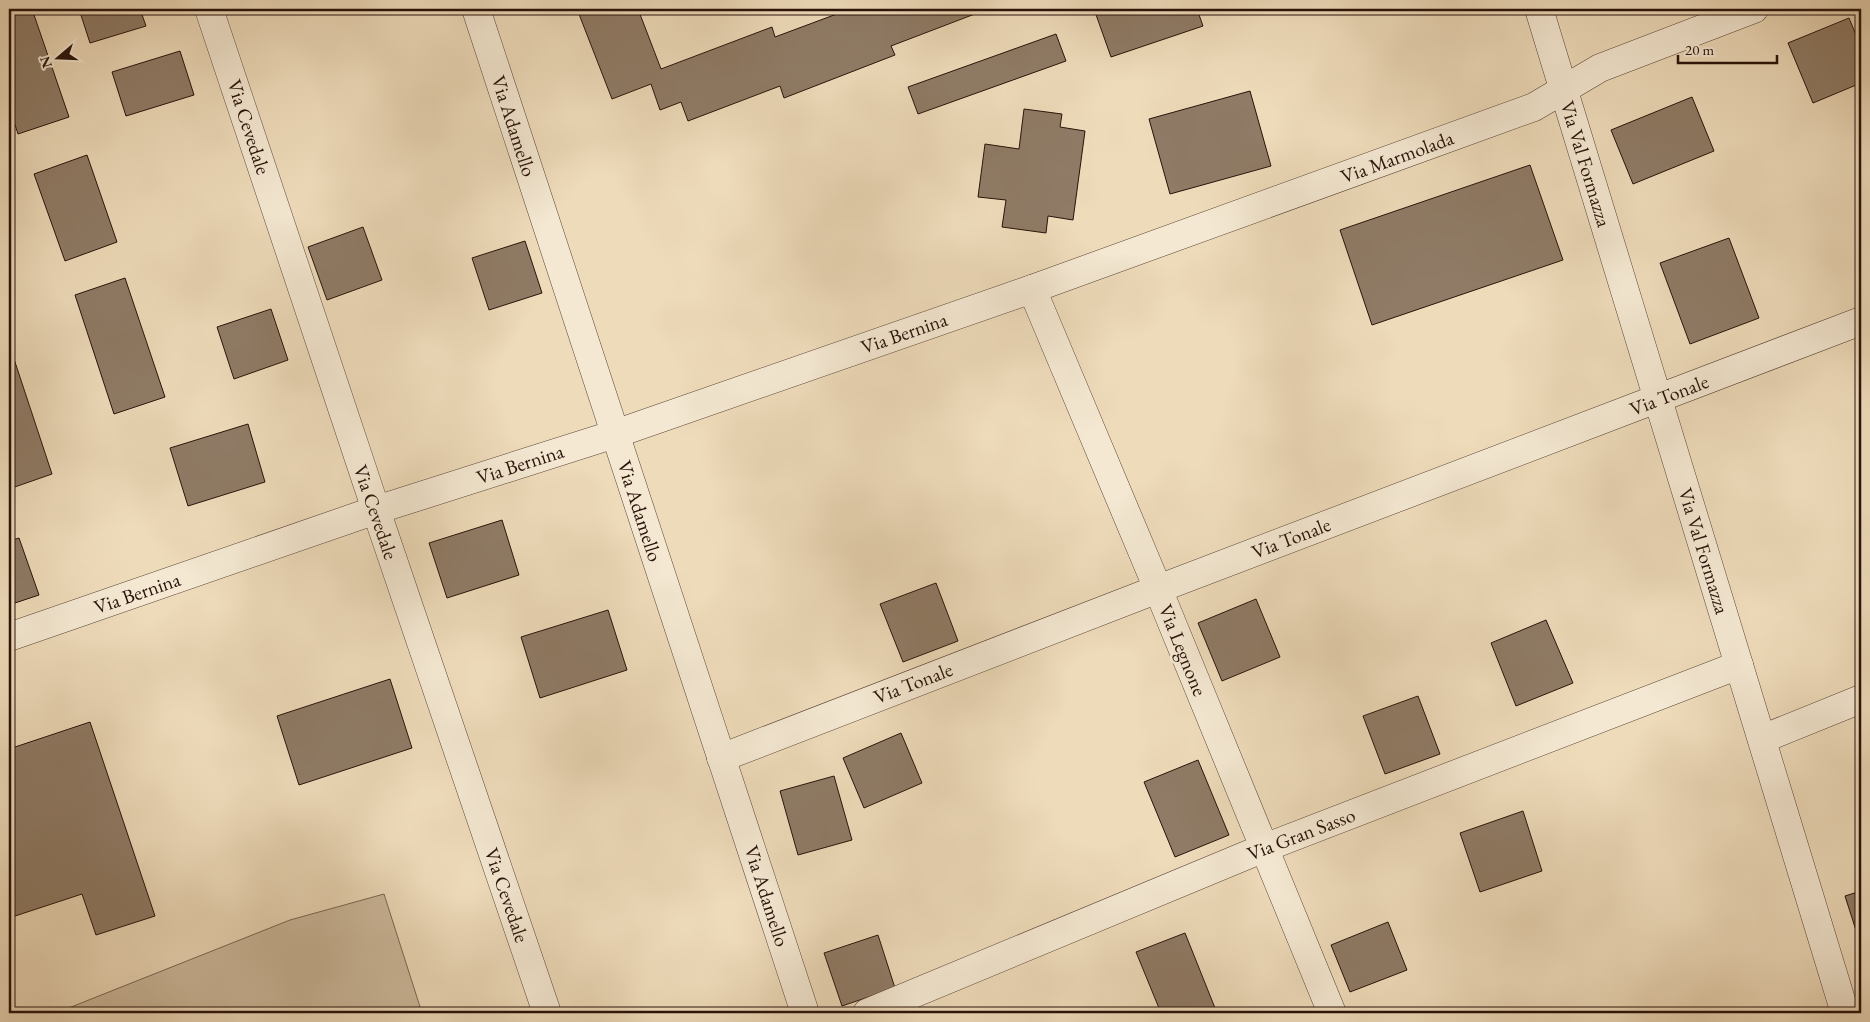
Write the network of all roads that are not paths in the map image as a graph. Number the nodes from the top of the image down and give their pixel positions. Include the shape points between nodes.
1 (209, 9) edge
2 (476, 9) edge
3 (1539, 9) edge
4 (1754, 9) edge
5 (1563, 88) junction
6 (1032, 289) junction
7 (1861, 321) edge
8 (1658, 400) junction
9 (615, 434) junction
10 (376, 510) junction
11 (1158, 589) junction
12 (9, 637) edge
13 (1739, 665) junction
14 (1861, 699) edge
15 (1762, 739) junction
16 (721, 758) junction
17 (1264, 848) junction
18 (547, 1013) edge
19 (805, 1013) edge
20 (867, 1013) edge
21 (1332, 1013) edge
22 (1846, 1013) edge

1 - 10 street, Via Cevedale
2 - 9 street, Via Adamello
3 - 5 street, Via Val Formazza
4 - 5 street, Via Marmolada via 1600,68
5 - 6 street, Via Marmolada via 1534,108
5 - 8 street, Via Val Formazza
6 - 9 street, Via Bernina
6 - 11 street, Via Legnone
7 - 8 street, Via Tonale
8 - 11 street, Via Tonale
8 - 13 street, Via Val Formazza
9 - 10 street, Via Bernina
9 - 16 street, Via Adamello
10 - 12 street, Via Bernina
10 - 18 street, Via Cevedale
11 - 16 street, Via Tonale
11 - 17 street, Via Legnone
13 - 15 street, Via Val Formazza
13 - 17 street, Via Gran Sasso
14 - 15 street
15 - 22 street, Via Val Formazza
16 - 19 street, Via Adamello
17 - 20 street, Via Gran Sasso
17 - 21 street, Via Legnone

